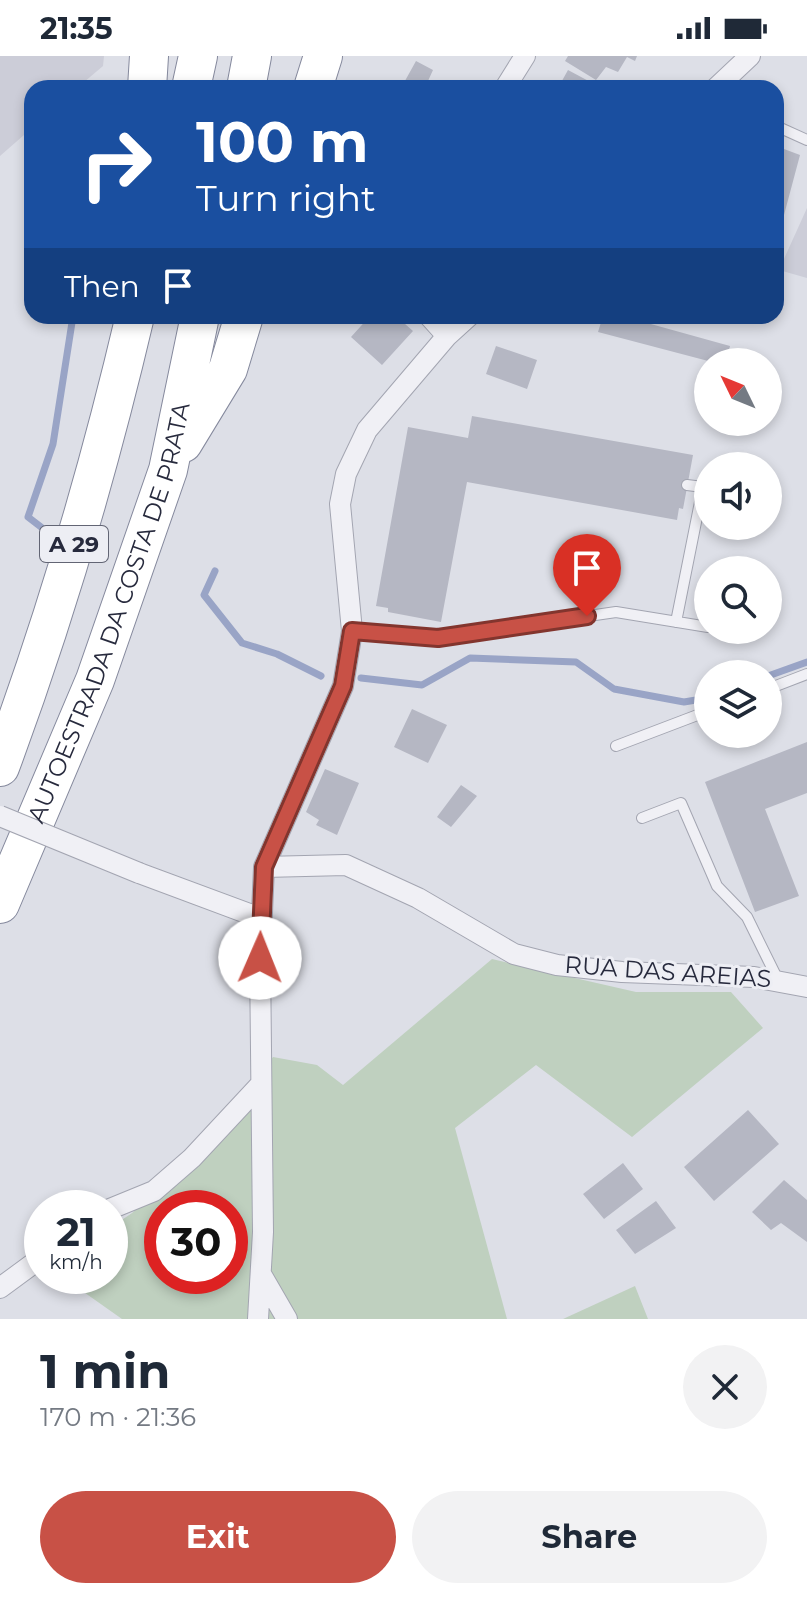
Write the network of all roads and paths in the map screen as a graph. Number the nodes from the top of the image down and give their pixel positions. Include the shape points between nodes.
1 (149, 56) edge
2 (198, 56) edge
3 (252, 56) edge
4 (323, 56) edge
5 (525, 56) edge
6 (750, 56) edge
7 (148, 80) edge
8 (193, 80) edge
9 (248, 80) edge
10 (316, 80) edge
11 (510, 80) edge
12 (724, 80) edge
13 (784, 130) edge
14 (807, 140) edge
15 (133, 324) edge
16 (198, 324) edge
17 (242, 324) edge
18 (436, 324) edge
19 (460, 324) edge
20 (447, 336) junction
21 (168, 470) junction
22 (687, 485) dead end
23 (676, 622) junction
24 (694, 625) edge
25 (352, 631) junction
26 (807, 674) edge
27 (782, 684) edge
28 (694, 716) edge
29 (616, 746) dead end
30 (0, 767) edge
31 (0, 816) edge
32 (642, 818) dead end
33 (264, 867) junction
34 (0, 904) edge
35 (260, 918) junction
36 (778, 980) junction
37 (807, 987) edge
38 (260, 1085) junction
39 (128, 1202) edge
40 (24, 1270) edge
41 (261, 1274) junction
42 (0, 1288) edge
43 (258, 1319) edge
44 (287, 1319) edge

1 - 7 highway
2 - 8 highway
3 - 9 highway
4 - 10 highway
5 - 11 street
6 - 12 street
13 - 14 lane
15 - 30 highway, AUTOESTRADA DA COSTA DE PRATA / A 29 via 108,432 44,644
16 - 21 highway, AUTOESTRADA DA COSTA DE PRATA / A 29
17 - 21 highway via 228,369
18 - 20 street
19 - 20 street
20 - 25 street via 367,430 346,474 340,504
21 - 34 highway, AUTOESTRADA DA COSTA DE PRATA / A 29 via 95,680
22 - 23 lane via 703,487
23 - 24 lane
23 - 25 lane via 616,612 438,638
25 - 33 street via 343,686
26 - 27 lane
28 - 29 lane
31 - 35 street, bridge
32 - 36 lane via 681,803 717,886 747,917
33 - 35 street
33 - 36 street, RUA DAS AREIAS via 346,865 418,898 514,954 557,965
35 - 38 street
36 - 37 street, RUA DAS AREIAS
38 - 39 street via 192,1158 154,1191
38 - 41 street
40 - 42 street
41 - 43 street
41 - 44 street

